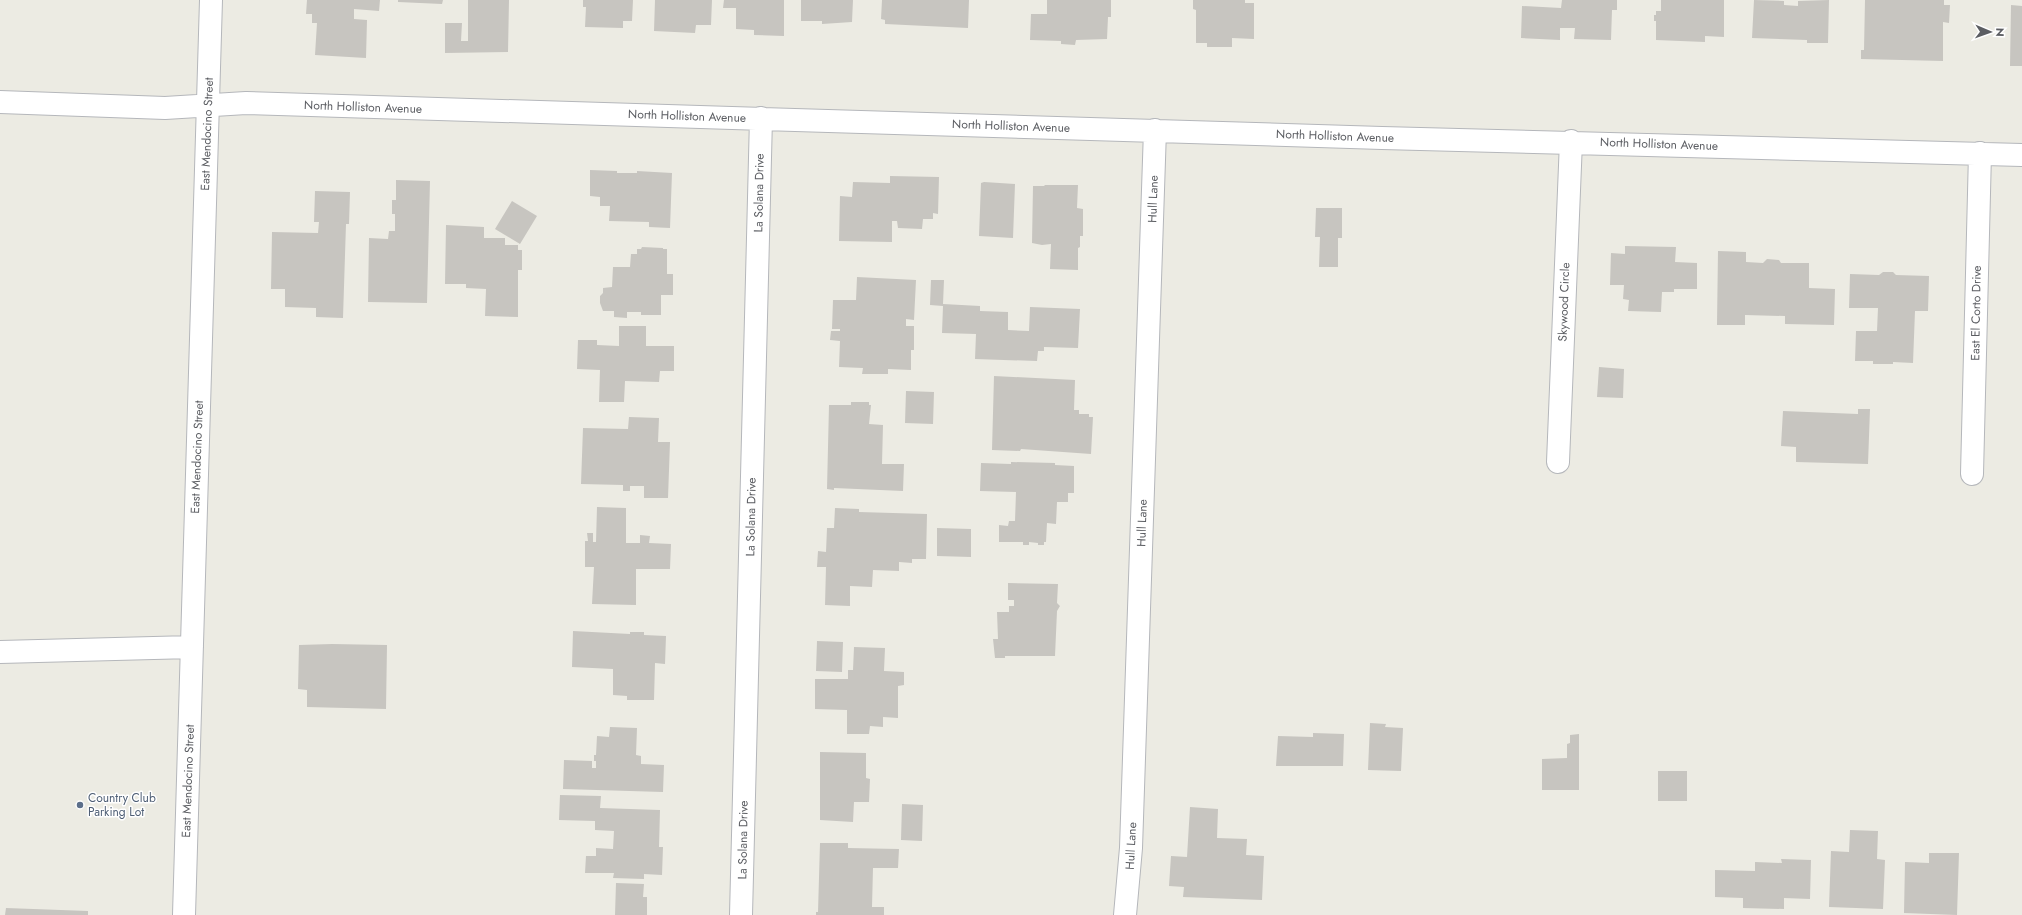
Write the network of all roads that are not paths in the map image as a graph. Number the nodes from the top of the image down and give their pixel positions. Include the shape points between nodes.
1 (211, 0) edge
2 (0, 102) edge
3 (208, 106) junction
4 (761, 118) junction
5 (1155, 130) junction
6 (1571, 141) junction
7 (1980, 153) junction
8 (2022, 154) edge
9 (1558, 462) dead end
10 (1972, 474) dead end
11 (192, 647) junction
12 (0, 652) edge
13 (184, 915) edge
14 (741, 915) edge
15 (1124, 915) edge

1 - 3 street, East Mendocino Street
2 - 3 street, North Holliston Avenue via 165,108
3 - 4 street, North Holliston Avenue via 246,103
3 - 11 street, East Mendocino Street
4 - 5 street, North Holliston Avenue
4 - 14 street, La Solana Drive
5 - 6 street, North Holliston Avenue
5 - 15 street, Hull Lane via 1131,848
6 - 7 street, North Holliston Avenue
6 - 9 street, Skywood Circle
7 - 8 street, North Holliston Avenue
7 - 10 street, East El Corto Drive
11 - 12 street
11 - 13 street, East Mendocino Street

